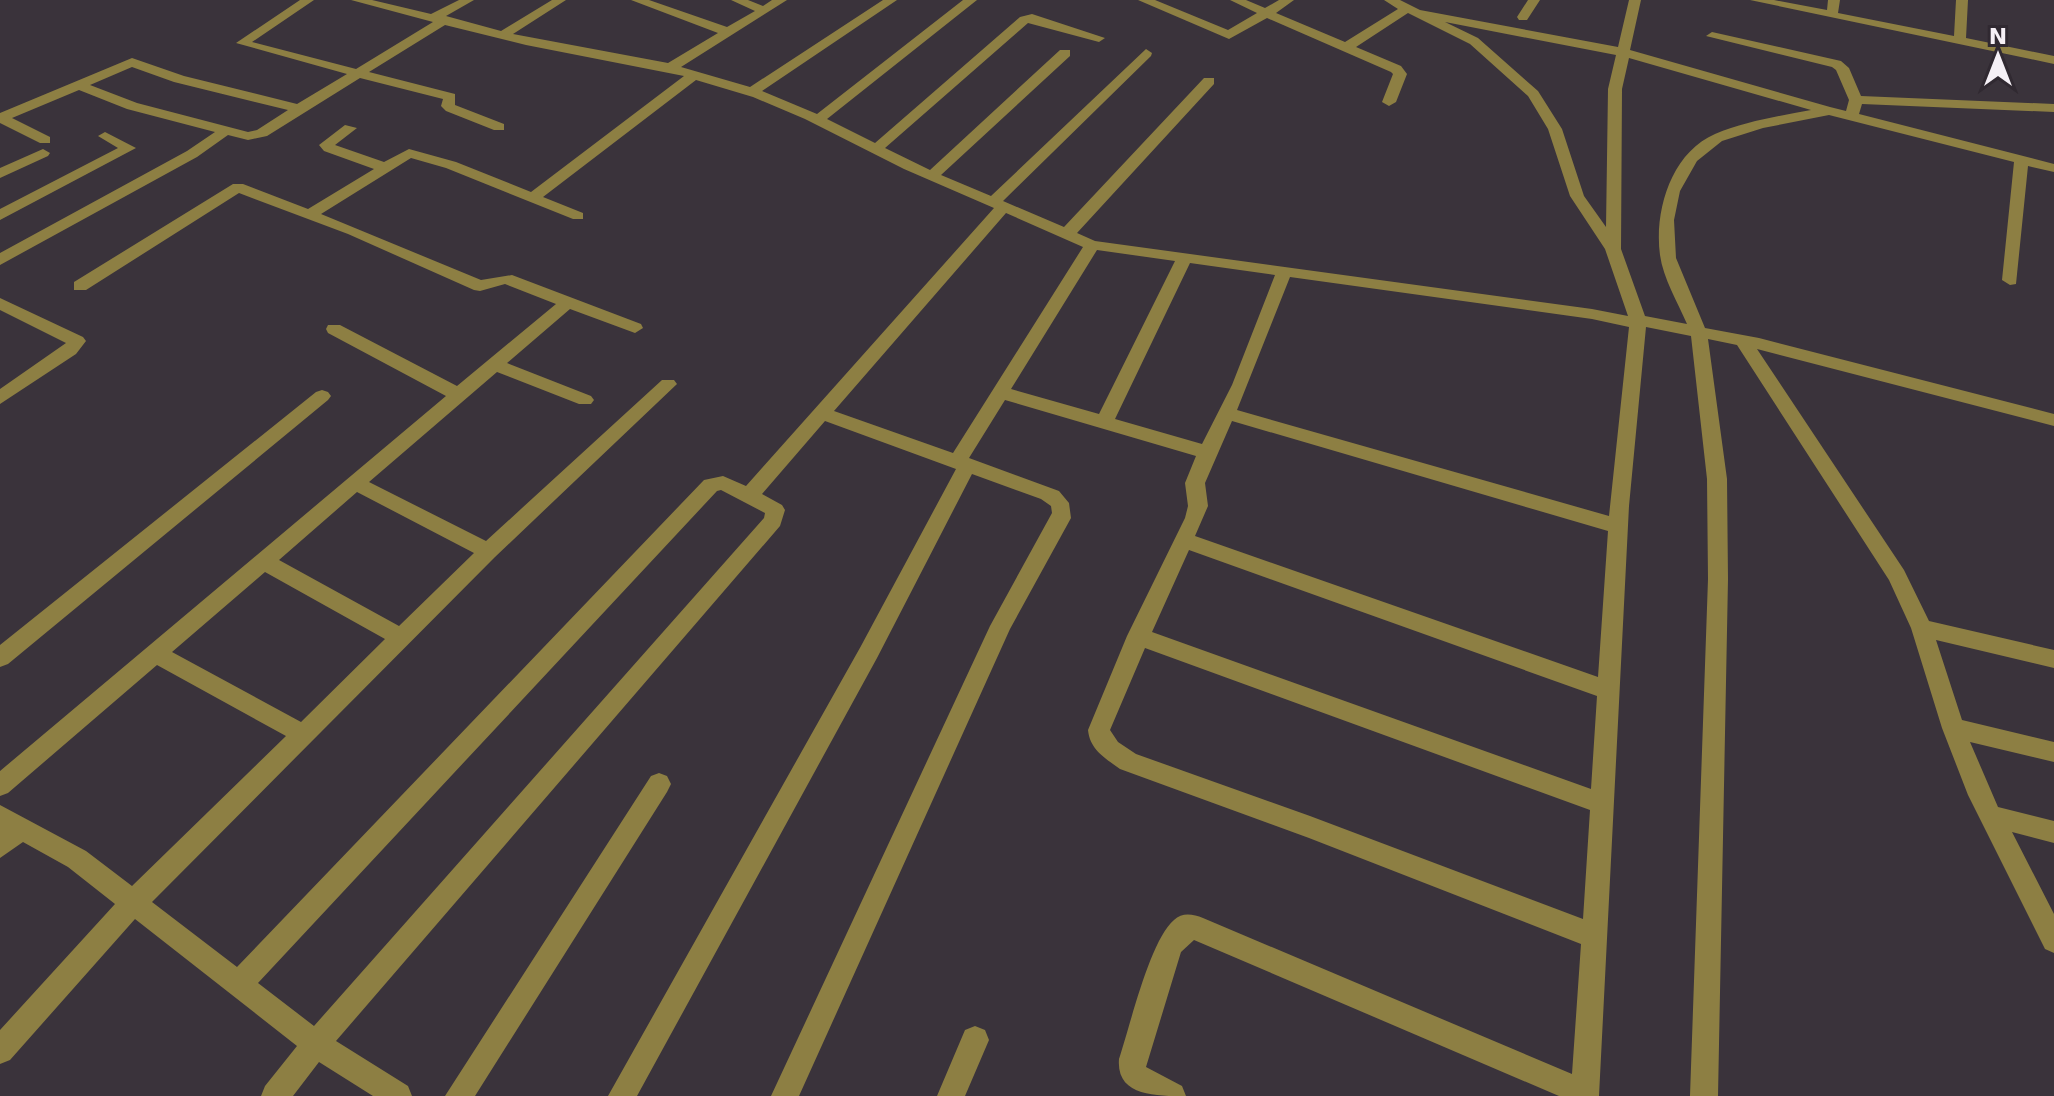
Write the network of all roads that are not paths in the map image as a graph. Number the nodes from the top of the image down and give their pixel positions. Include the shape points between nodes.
1 (308, 0) edge
2 (468, 0) edge
3 (560, 0) edge
4 (637, 0) edge
5 (737, 0) edge
6 (781, 0) edge
7 (891, 0) edge
8 (971, 0) edge
9 (1144, 0) edge
10 (1236, 0) edge
11 (1288, 0) edge
12 (1390, 0) edge
13 (1534, 0) edge
14 (1635, 0) edge
15 (1756, 0) edge
16 (1834, 0) edge
17 (1962, 0) edge
18 (369, 1) edge
19 (764, 10) junction
20 (1413, 10) junction
21 (1268, 13) junction
22 (1832, 15) junction
23 (1523, 17) dead end
24 (440, 18) junction
25 (1492, 27) junction
26 (728, 32) junction
27 (503, 35) junction
28 (1712, 36) dead end
29 (1099, 38) dead end
30 (1960, 41) junction
31 (1347, 47) junction
32 (1485, 51) junction
33 (1623, 52) junction
34 (1065, 53) dead end
35 (1146, 53) dead end
36 (2054, 60) edge
37 (669, 68) junction
38 (361, 72) junction
39 (694, 75) junction
40 (1209, 81) dead end
41 (77, 84) junction
42 (752, 92) junction
43 (1856, 100) junction
44 (1389, 102) dead end
45 (2054, 108) edge
46 (299, 109) junction
47 (1829, 111) junction
48 (1851, 117) junction
49 (1, 118) edge
50 (818, 120) junction
51 (499, 127) dead end
52 (350, 128) dead end
53 (225, 131) junction
54 (105, 136) dead end
55 (875, 150) junction
56 (2021, 159) junction
57 (383, 167) junction
58 (2054, 168) edge
59 (0, 174) edge
60 (931, 176) junction
61 (532, 198) junction
62 (997, 206) junction
63 (310, 214) junction
64 (0, 215) edge
65 (578, 216) dead end
66 (1066, 235) junction
67 (1092, 245) junction
68 (1613, 249) junction
69 (1184, 259) junction
70 (0, 260) edge
71 (1284, 272) junction
72 (2010, 280) dead end
73 (80, 286) dead end
74 (0, 303) edge
75 (567, 303) junction
76 (1638, 322) junction
77 (635, 328) dead end
78 (334, 329) dead end
79 (1699, 333) junction
80 (1743, 341) junction
81 (495, 365) junction
82 (668, 384) dead end
83 (1000, 392) junction
84 (459, 395) junction
85 (322, 396) dead end
86 (0, 398) edge
87 (585, 400) dead end
88 (822, 413) junction
89 (1226, 413) junction
90 (2054, 420) edge
91 (1104, 422) junction
92 (1207, 452) junction
93 (962, 464) junction
94 (355, 483) junction
95 (749, 496) junction
96 (1618, 526) junction
97 (1184, 540) junction
98 (488, 551) junction
99 (263, 561) junction
100 (1922, 628) junction
101 (1138, 636) junction
102 (402, 638) junction
103 (154, 653) junction
104 (0, 658) edge
105 (2054, 659) edge
106 (1608, 690) junction
107 (1953, 728) junction
108 (304, 735) junction
109 (2054, 752) edge
110 (659, 784) dead end
111 (0, 785) edge
112 (1602, 804) junction
113 (1991, 816) junction
114 (10, 822) edge
115 (2054, 832) edge
116 (0, 847) edge
117 (134, 902) junction
118 (1594, 936) junction
119 (2054, 940) edge
120 (240, 983) junction
121 (975, 1040) dead end
122 (316, 1044) junction
123 (0, 1050) edge
124 (1585, 1095) edge
125 (275, 1096) edge
126 (398, 1096) edge
127 (459, 1096) edge
128 (622, 1096) edge
129 (785, 1096) edge
130 (951, 1096) edge
131 (1172, 1096) edge
132 (1704, 1096) edge

1 - 38 street via 242,43
2 - 24 street
3 - 27 street
4 - 26 street
5 - 19 street
6 - 19 street
7 - 42 street
8 - 50 street
9 - 21 street via 1229,35
10 - 21 street
11 - 21 street
12 - 20 street
13 - 23 street
14 - 33 street
15 - 22 street
16 - 22 street
17 - 30 street
18 - 24 street
19 - 26 street
20 - 25 street
20 - 31 street
20 - 32 street
21 - 31 street
22 - 30 street
24 - 27 street
24 - 38 street
25 - 32 street
25 - 33 street
26 - 37 street
27 - 37 street
28 - 43 street via 1836,64
29 - 55 street via 1024,20
30 - 36 street
31 - 44 street via 1399,71
32 - 68 street via 1533,94 1555,129 1577,196
33 - 47 street
33 - 68 street via 1615,89
34 - 60 street
35 - 62 street
37 - 39 street
38 - 46 street
38 - 51 street via 450,97 451,108
39 - 42 street
39 - 61 street
40 - 66 street
41 - 46 street via 132,62
41 - 49 street
41 - 53 street via 132,106
42 - 50 street
43 - 45 street
43 - 48 street
46 - 53 street via 255,136
47 - 48 street
47 - 79 street via 1717,138 1691,159 1673,191 1666,220 1668,258
48 - 56 street
49 - 59 street via 44,147
50 - 55 street
52 - 57 street via 326,145
53 - 70 street
54 - 64 street via 129,148
55 - 60 street
56 - 58 street
56 - 72 street
57 - 61 street via 405,153 414,154
57 - 63 street
60 - 62 street
61 - 65 street
62 - 66 street
62 - 88 street
63 - 73 street via 236,187
63 - 75 street via 480,286 506,279
66 - 67 street
67 - 69 street
67 - 83 street
68 - 76 street
69 - 71 street
69 - 91 street
71 - 76 street
71 - 89 street
74 - 86 street via 77,341
75 - 77 street
75 - 81 street
76 - 79 street
76 - 96 street
78 - 84 street
79 - 80 street
79 - 132 street via 1717,479 1718,579
80 - 90 street
80 - 100 street via 1897,576
81 - 84 street
81 - 87 street
82 - 98 street
83 - 91 street
83 - 93 street
84 - 94 street
85 - 104 street
88 - 93 street
88 - 95 street
89 - 92 street
89 - 96 street
91 - 92 street
92 - 97 street via 1195,483 1195,518
93 - 128 street via 869,652
93 - 129 street via 1058,499 1061,518 1001,626
94 - 98 street
94 - 99 street
95 - 120 street via 723,483 711,485
95 - 122 street via 775,510 773,521
96 - 106 street
97 - 101 street
97 - 106 street
98 - 102 street
99 - 102 street
99 - 103 street
100 - 105 street
100 - 107 street
101 - 112 street
101 - 118 street via 1099,730 1100,739 1128,762
102 - 108 street
103 - 108 street
103 - 111 street
106 - 112 street
107 - 109 street
107 - 113 street
108 - 117 street
110 - 127 street
112 - 118 street
113 - 115 street
113 - 119 street
114 - 116 street
114 - 117 street via 77,859
117 - 120 street
117 - 123 street
118 - 124 street
120 - 122 street
121 - 130 street
122 - 125 street
122 - 126 street
124 - 131 street via 1184,927 1170,945 1132,1073

